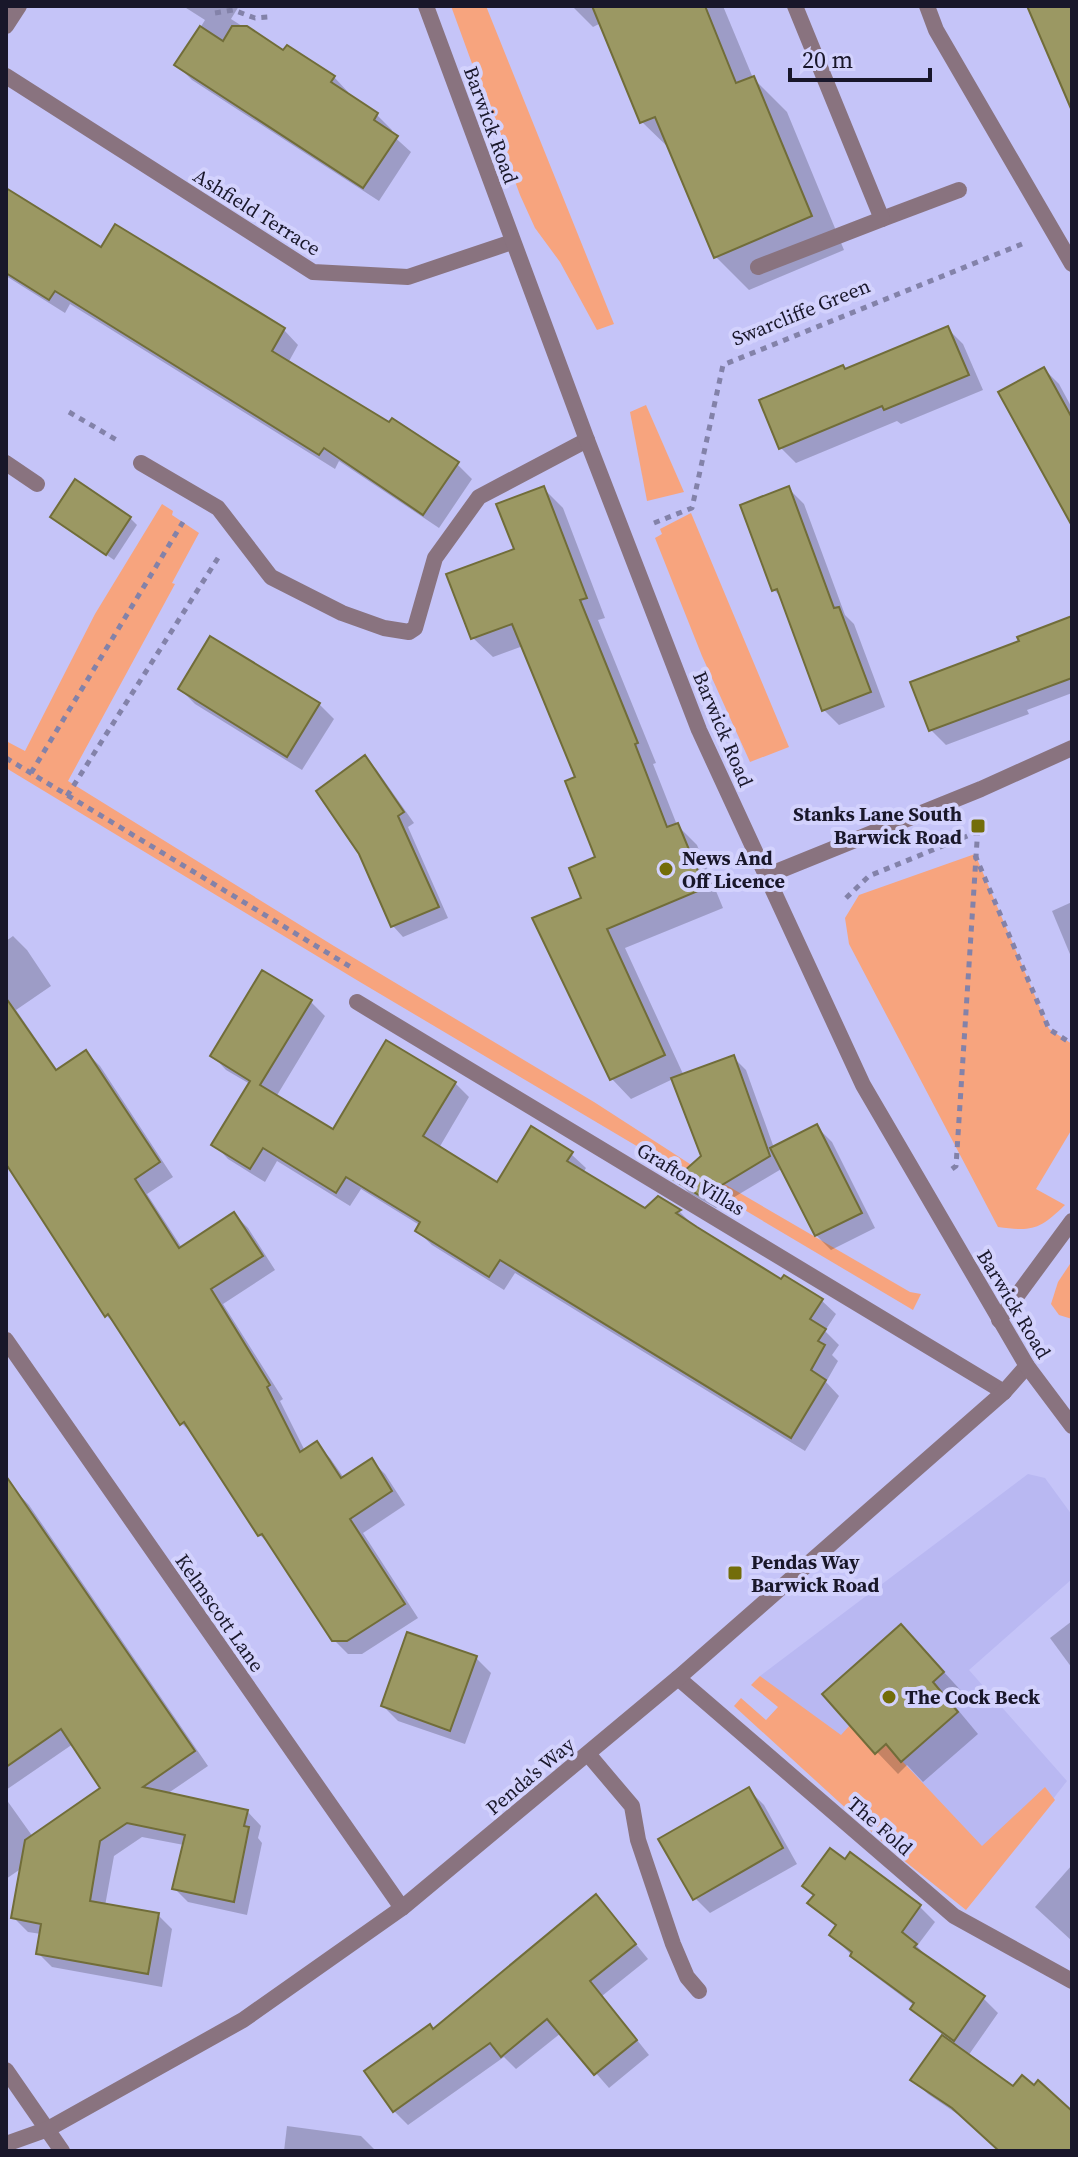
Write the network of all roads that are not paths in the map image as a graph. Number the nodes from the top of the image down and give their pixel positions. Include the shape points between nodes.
1 (19, 6) edge
2 (426, 6) edge
3 (795, 6) edge
4 (927, 6) edge
5 (6, 26) edge
6 (6, 76) edge
7 (959, 190) dead end
8 (882, 219) junction
9 (512, 242) junction
10 (1072, 264) edge
11 (758, 267) dead end
12 (587, 440) junction
13 (6, 463) edge
14 (141, 463) road end
15 (37, 484) dead end
16 (1072, 748) edge
17 (766, 876) junction
18 (357, 1002) dead end
19 (1072, 1221) edge
20 (999, 1320) junction
21 (6, 1340) edge
22 (1027, 1366) junction
23 (1004, 1392) junction
24 (1072, 1426) edge
25 (678, 1678) junction
26 (588, 1754) junction
27 (402, 1908) junction
28 (1072, 1981) edge
29 (699, 1991) dead end
30 (6, 2070) edge
31 (48, 2129) junction
32 (6, 2144) edge
33 (62, 2151) edge

1 - 5 street
2 - 9 street, Barwick Road
3 - 8 street
4 - 10 street
6 - 9 street, Ashfield Terrace via 313,272 408,277
7 - 8 street
8 - 11 street
9 - 12 street, Barwick Road
12 - 14 street via 479,497 435,558 415,628 409,632 342,613 271,577 218,508
12 - 17 street, Barwick Road via 699,730
13 - 15 street
16 - 17 street
17 - 20 street, Barwick Road via 863,1085
18 - 23 street, Grafton Villas
19 - 20 street
20 - 22 street, Barwick Road
21 - 27 street, Kelmscott Lane
22 - 23 street, Penda's Way
22 - 24 street, Barwick Road
23 - 25 street, Penda's Way
25 - 26 street, Penda's Way
25 - 28 street, The Fold via 954,1916
26 - 27 street, Penda's Way
26 - 29 street via 632,1806 673,1944
27 - 31 street, Penda's Way via 243,2020
30 - 31 street
31 - 32 street, Penda's Way
31 - 33 street

